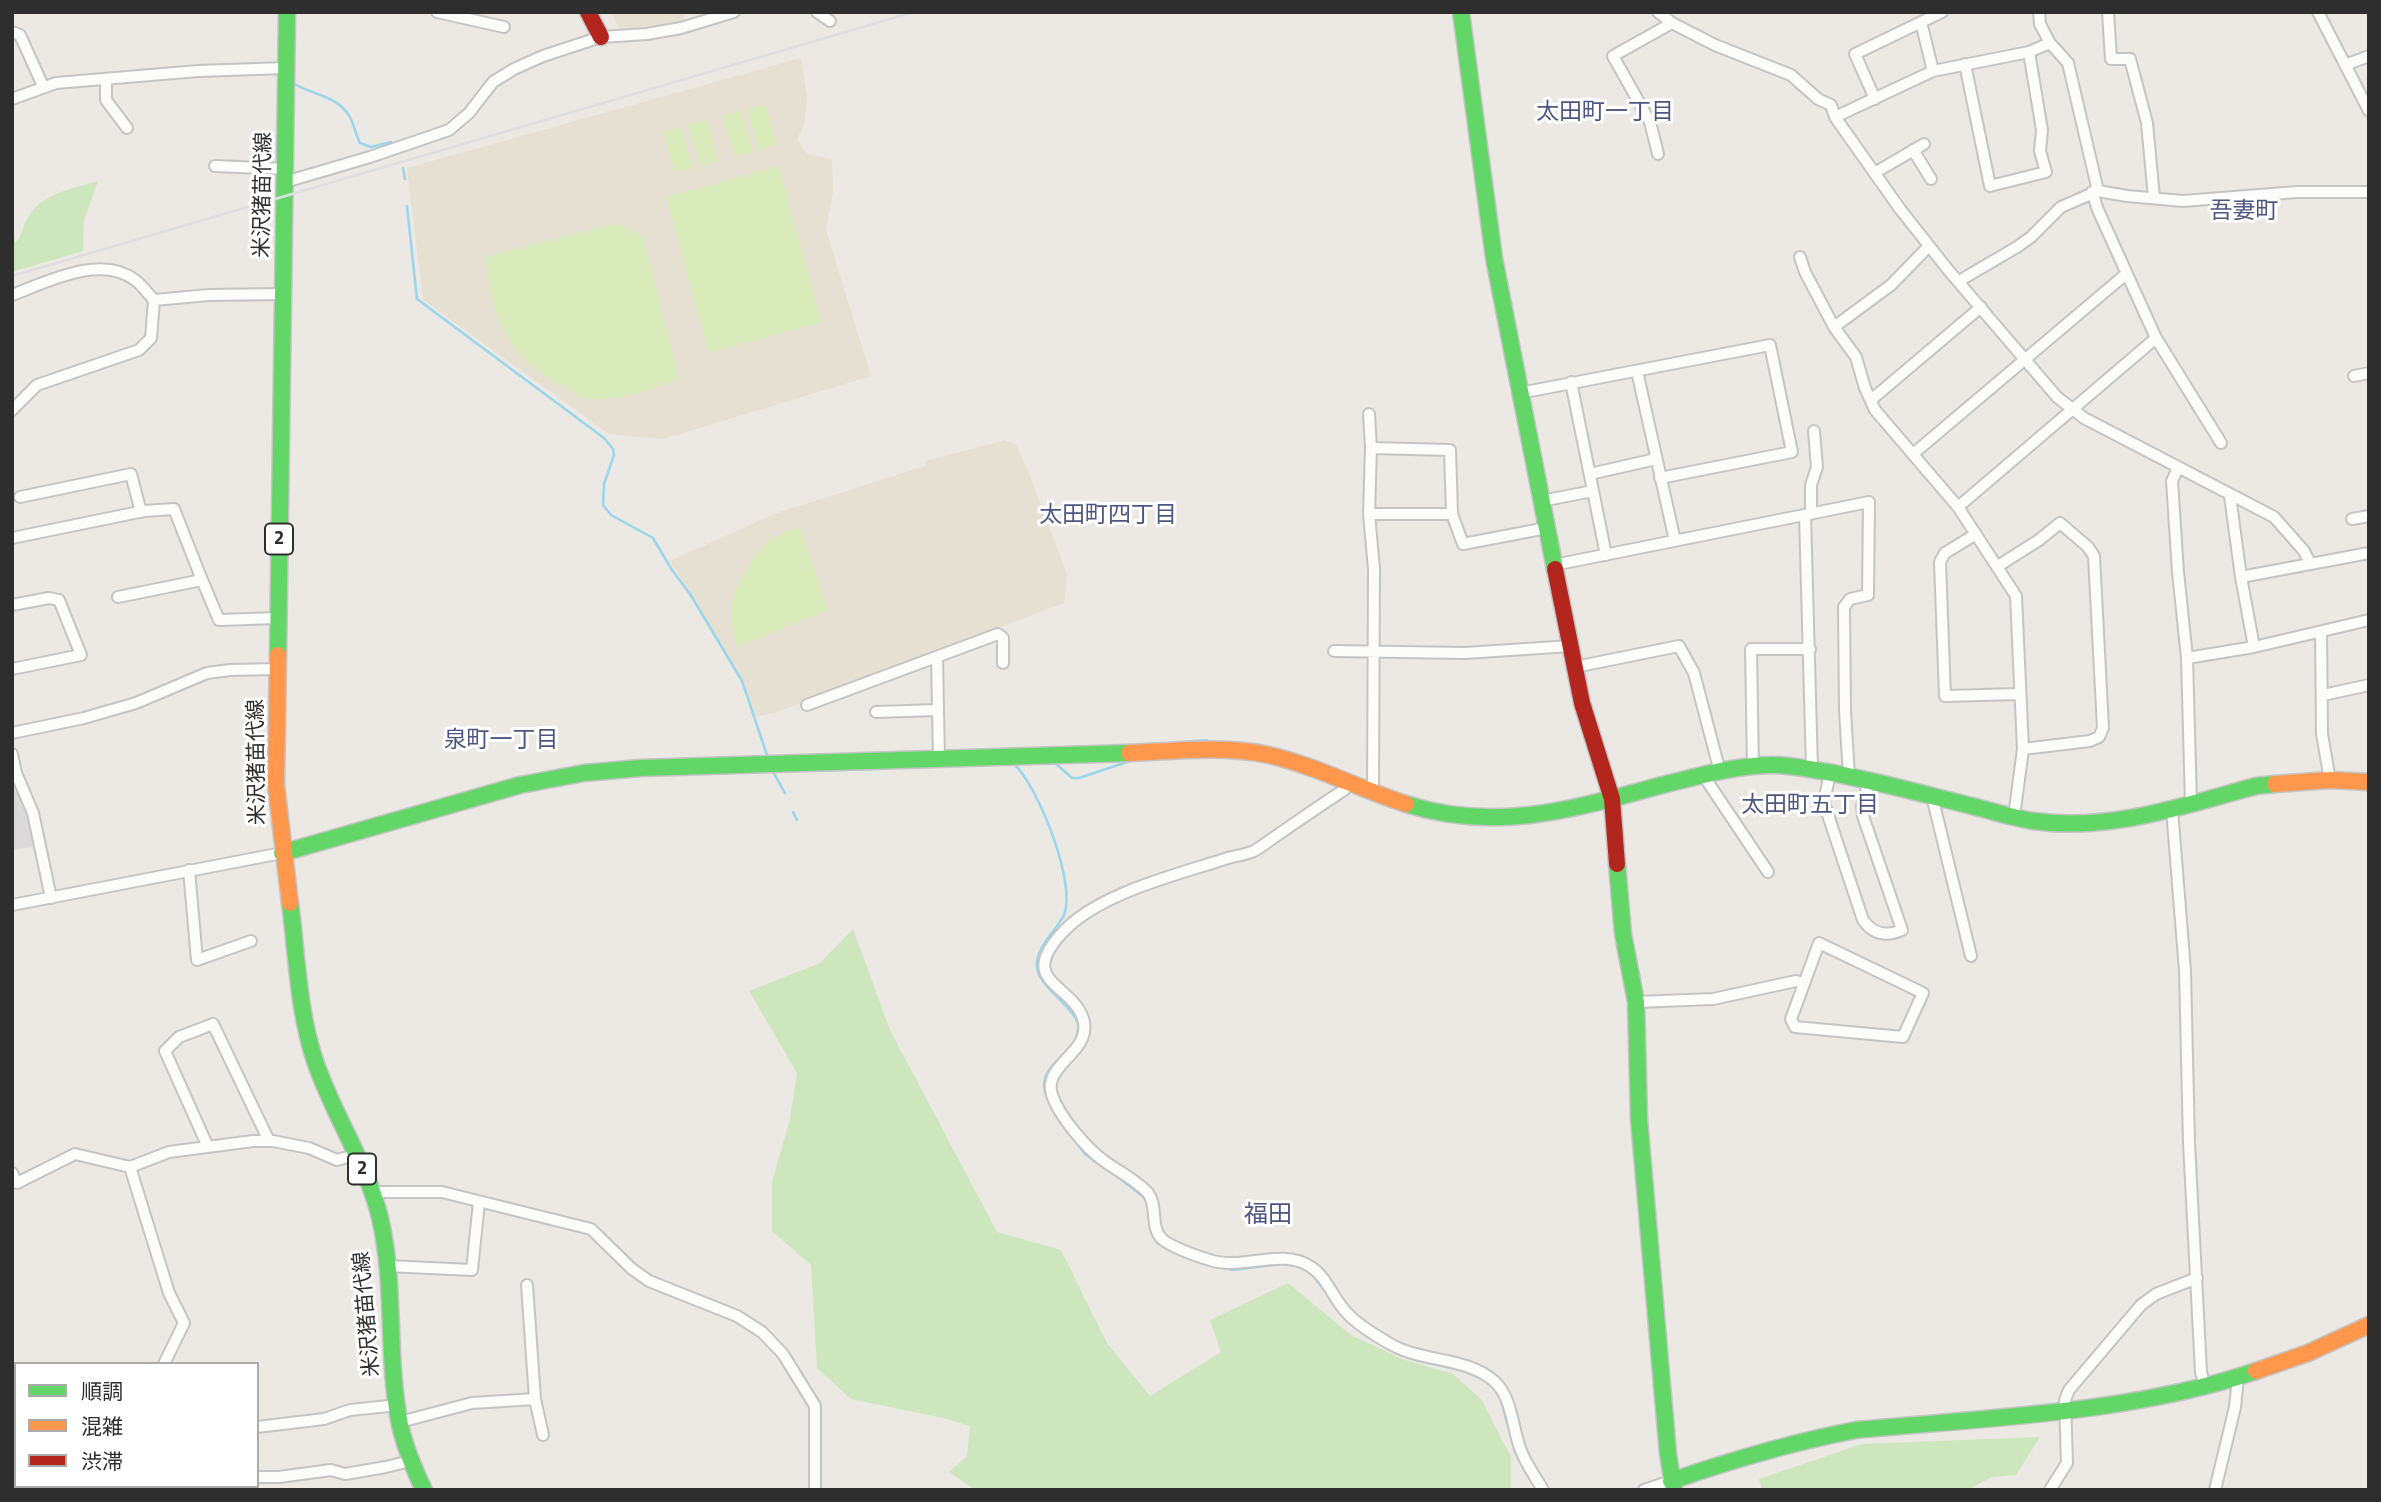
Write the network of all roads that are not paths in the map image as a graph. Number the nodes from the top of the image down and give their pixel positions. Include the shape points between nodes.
1 (287, 12) edge
2 (437, 12) edge
3 (588, 12) edge
4 (734, 12) edge
5 (817, 12) edge
6 (1461, 12) edge
7 (1942, 12) edge
8 (2039, 12) edge
9 (2108, 12) edge
10 (2318, 12) edge
11 (1660, 13) edge
12 (830, 20) dead end
13 (1921, 22) junction
14 (1672, 23) junction
15 (504, 27) dead end
16 (12, 32) edge
17 (601, 37) junction
18 (2050, 43) junction
19 (2029, 52) junction
20 (2369, 56) edge
21 (1965, 64) junction
22 (2345, 65) junction
23 (286, 68) junction
24 (1933, 71) junction
25 (106, 80) junction
26 (43, 86) junction
27 (12, 99) edge
28 (1875, 99) junction
29 (2369, 111) edge
30 (1835, 117) junction
31 (127, 128) dead end
32 (1924, 144) dead end
33 (1913, 150) junction
34 (1658, 154) dead end
35 (215, 166) dead end
36 (1876, 172) junction
37 (285, 175) junction
38 (1931, 179) dead end
39 (2095, 191) junction
40 (2369, 192) edge
41 (2154, 198) junction
42 (1929, 246) junction
43 (1800, 257) dead end
44 (2126, 274) junction
45 (1959, 281) junction
46 (284, 293) junction
47 (12, 295) edge
48 (154, 300) junction
49 (1980, 307) junction
50 (1834, 327) junction
51 (2156, 338) junction
52 (2025, 358) junction
53 (1637, 370) junction
54 (2369, 373) edge
55 (2354, 376) dead end
56 (1571, 382) junction
57 (1520, 393) junction
58 (1871, 400) junction
59 (2072, 409) junction
60 (12, 410) edge
61 (1369, 414) dead end
62 (1814, 431) dead end
63 (2221, 443) dead end
64 (1371, 448) junction
65 (1913, 454) junction
66 (1656, 459) junction
67 (2178, 468) junction
68 (1590, 474) junction
69 (1660, 478) junction
70 (1593, 491) junction
71 (20, 496) dead end
72 (2230, 496) junction
73 (1541, 501) junction
74 (1958, 507) junction
75 (141, 512) junction
76 (1369, 514) junction
77 (1452, 514) junction
78 (1808, 515) junction
79 (2369, 516) edge
80 (2352, 519) dead end
81 (1547, 528) junction
82 (1976, 534) junction
83 (12, 538) edge
84 (1675, 541) junction
85 (2369, 553) edge
86 (1606, 555) junction
87 (2310, 563) junction
88 (1554, 565) junction
89 (1998, 566) junction
90 (2241, 577) junction
91 (202, 580) junction
92 (118, 597) dead end
93 (12, 605) edge
94 (278, 618) junction
95 (2369, 620) edge
96 (2320, 632) junction
97 (1571, 646) junction
98 (2254, 647) junction
99 (1810, 649) junction
100 (1334, 651) dead end
101 (1373, 652) junction
102 (937, 656) junction
103 (2187, 658) junction
104 (1003, 663) dead end
105 (1575, 667) junction
106 (12, 668) edge
107 (277, 669) junction
108 (2369, 685) edge
109 (2020, 694) junction
110 (2323, 695) junction
111 (807, 705) dead end
112 (938, 710) junction
113 (876, 712) dead end
114 (12, 733) edge
115 (2024, 749) junction
116 (12, 754) edge
117 (939, 760) junction
118 (1753, 767) junction
119 (1812, 769) junction
120 (1720, 772) junction
121 (1830, 772) junction
122 (1703, 775) junction
123 (1849, 776) junction
124 (2330, 780) junction
125 (1869, 781) junction
126 (1349, 782) junction
127 (2369, 782) edge
128 (1373, 791) junction
129 (1932, 796) junction
130 (1612, 799) junction
131 (2191, 804) junction
132 (2172, 810) junction
133 (2014, 817) junction
134 (282, 853) junction
135 (189, 870) junction
136 (1768, 872) dead end
137 (51, 898) junction
138 (12, 905) edge
139 (251, 942) dead end
140 (1971, 956) dead end
141 (1804, 983) junction
142 (1636, 1002) junction
143 (269, 1141) junction
144 (208, 1147) junction
145 (355, 1155) junction
146 (130, 1167) junction
147 (12, 1173) edge
148 (373, 1192) junction
149 (479, 1202) junction
150 (387, 1266) junction
151 (2197, 1278) junction
152 (527, 1285) dead end
153 (2369, 1325) edge
154 (165, 1362) edge
155 (2238, 1378) junction
156 (2205, 1387) junction
157 (535, 1399) junction
158 (398, 1405) junction
159 (2065, 1409) junction
160 (400, 1422) junction
161 (259, 1427) edge
162 (543, 1435) dead end
163 (410, 1461) junction
164 (259, 1477) edge
165 (1672, 1485) edge
166 (418, 1488) edge
167 (815, 1490) edge
168 (1543, 1490) edge
169 (1644, 1490) edge
170 (2050, 1490) edge
171 (2215, 1490) edge

1 - 23 street, 米沢猪苗代線 / 2
2 - 15 street
3 - 17 street
4 - 17 street via 681,28
5 - 12 street
6 - 57 street via 1494,258
7 - 13 street
8 - 18 street
9 - 41 street via 2112,59 2130,59 2147,123
10 - 22 street
11 - 14 street
13 - 24 street
13 - 28 street via 1855,54
14 - 30 street via 1791,75 1831,105
14 - 34 street via 1613,56 1650,122
16 - 26 street via 20,35
17 - 37 street via 504,75 449,130 382,153
18 - 19 street
18 - 39 street via 2068,63
19 - 21 street
19 - 21 street via 2046,172 1990,186
20 - 22 street
21 - 24 street
22 - 29 street
23 - 25 street
23 - 37 street, 米沢猪苗代線 / 2
24 - 28 street
25 - 26 street
25 - 31 street via 106,100
26 - 27 street
28 - 30 street
30 - 36 street
32 - 33 street
33 - 36 street
33 - 38 street
35 - 37 street
36 - 42 street
37 - 46 street, 米沢猪苗代線 / 2
39 - 41 street
39 - 44 street
39 - 45 street via 2061,207 2031,237
40 - 41 street via 2183,201
42 - 45 street
42 - 50 street via 1891,285
43 - 50 street
44 - 51 street
44 - 52 street
45 - 49 street
46 - 48 street
46 - 94 street, 米沢猪苗代線 / 2
47 - 48 street via 105,268 135,280
48 - 60 street via 151,338 139,350 37,385
49 - 52 street
49 - 58 street
50 - 58 street via 1856,357
51 - 59 street
51 - 63 street
52 - 59 street
52 - 65 street
53 - 56 street
53 - 66 street
53 - 69 street via 1770,345 1792,452
54 - 55 street
56 - 57 street
56 - 68 street
57 - 73 street
58 - 65 street
59 - 67 street
59 - 74 street
61 - 64 street
62 - 78 street via 1816,467
64 - 76 street
64 - 77 street via 1450,450
65 - 74 street
66 - 68 street
66 - 69 street
67 - 72 street
67 - 103 street via 2172,481
68 - 70 street
69 - 84 street
70 - 73 street
70 - 86 street
71 - 75 street via 131,474
72 - 87 street via 2274,517
72 - 90 street
73 - 81 street
74 - 82 street
75 - 83 street
75 - 91 street via 174,509
76 - 77 street
76 - 101 street
77 - 81 street via 1463,544
78 - 84 street
78 - 99 street
78 - 123 street via 1869,502 1868,595 1850,598 1844,607
79 - 80 street
81 - 88 street
82 - 89 street
82 - 109 street via 1945,553 1940,562 1945,695
84 - 86 street
85 - 87 street
86 - 88 street
87 - 90 street
88 - 97 street
89 - 109 street via 2016,596
89 - 115 street via 2060,523 2094,556 2099,737
90 - 98 street
91 - 92 street
91 - 94 street via 219,620
93 - 106 street via 59,600 81,655
94 - 107 street, 米沢猪苗代線 / 2
95 - 96 street
96 - 98 street
96 - 110 street
97 - 101 street via 1465,653
97 - 105 street
98 - 103 street
99 - 118 street via 1751,649
99 - 119 street
100 - 101 street
101 - 128 street
102 - 104 street via 998,634 1003,638
102 - 111 street
102 - 112 street
103 - 131 street
105 - 120 street via 1679,646 1694,673
105 - 130 street
107 - 114 street via 207,673 136,703
107 - 134 street, 米沢猪苗代線 / 2 via 276,785
108 - 110 street
109 - 115 street
110 - 124 street via 2322,734
112 - 113 street
112 - 117 street
115 - 133 street
116 - 137 street via 33,813
117 - 126 street via 1240,751
117 - 134 street via 640,768 562,776
118 - 119 street
118 - 120 street
119 - 121 street
120 - 122 street
121 - 123 street
121 - 125 street via 1824,803 1863,920 1884,935 1893,934 1902,930 1863,816
122 - 130 street
122 - 136 street
123 - 125 street
124 - 127 street
124 - 131 street via 2256,786
125 - 129 street
126 - 128 street
126 - 168 street via 1344,790 1254,851 1108,899 1063,931 1047,952 1045,968 1084,1026 1080,1042 1051,1080 1052,1096 1090,1149 1146,1191 1163,1241 1236,1265 1286,1259 1302,1262 1319,1274 1347,1314 1392,1345 1476,1371 1496,1383 1524,1459
128 - 130 street via 1422,809 1487,818 1535,817
129 - 133 street
129 - 140 street
130 - 142 street via 1623,934
131 - 132 street
132 - 133 street via 2090,825
132 - 151 street via 2185,971
134 - 135 street
134 - 145 street, 米沢猪苗代線 / 2 via 313,1054
135 - 137 street
135 - 139 street via 197,960
137 - 138 street
141 - 141 street via 1819,943 1923,993 1903,1037 1795,1027 1791,1019
141 - 142 street via 1713,999
142 - 165 street via 1639,1119
143 - 144 street
143 - 144 street via 212,1024 179,1037 165,1051
143 - 145 street via 309,1148 338,1160
144 - 146 street via 169,1152
145 - 148 street, 米沢猪苗代線 / 2
146 - 147 street via 75,1154 17,1183
146 - 154 street via 169,1293 184,1323
148 - 149 street via 442,1192
148 - 150 street, 米沢猪苗代線 / 2
149 - 150 street via 472,1270
149 - 167 street via 591,1229 649,1281 737,1316 762,1332 783,1354 815,1406
150 - 158 street, 米沢猪苗代線 / 2
151 - 156 street
151 - 159 street via 2141,1305 2069,1390
152 - 157 street
153 - 155 street
155 - 156 street
155 - 171 street
156 - 159 street
157 - 160 street via 472,1403
157 - 162 street
158 - 160 street, 米沢猪苗代線 / 2
158 - 161 street
159 - 165 street via 1820,1436 1757,1451
159 - 170 street via 2067,1463
160 - 163 street, 米沢猪苗代線 / 2
163 - 164 street via 345,1474 331,1470
163 - 166 street, 米沢猪苗代線 / 2
165 - 169 street

